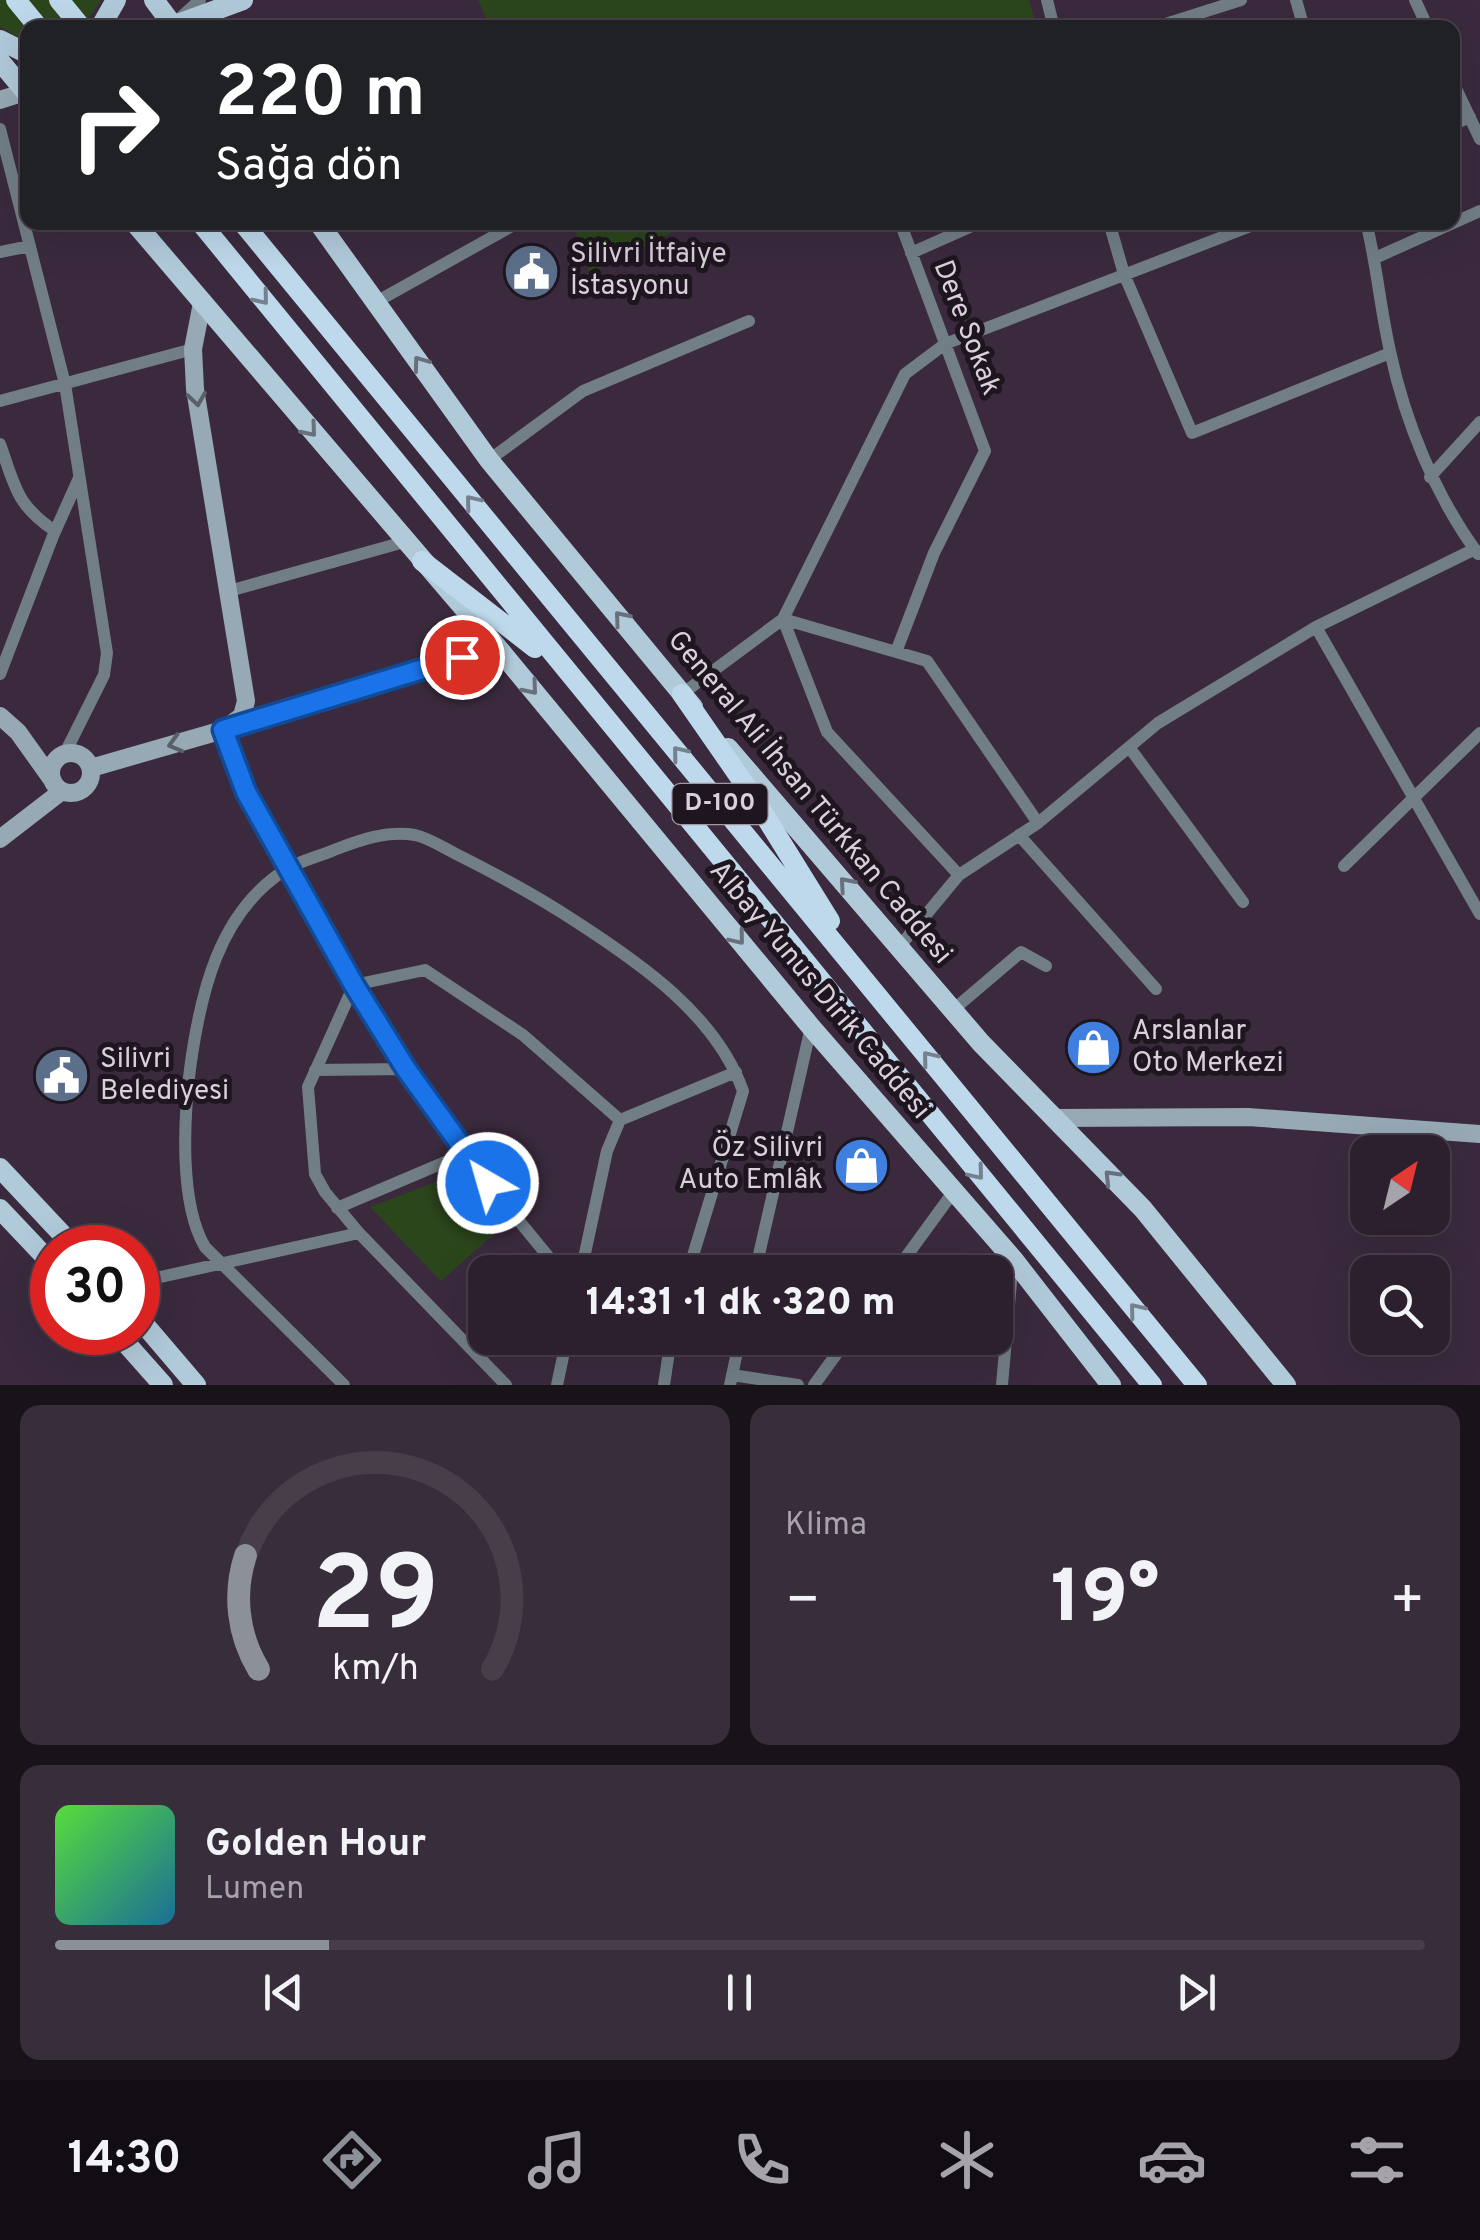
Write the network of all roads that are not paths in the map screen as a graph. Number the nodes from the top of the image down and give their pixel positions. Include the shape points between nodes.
1 (16, 0) edge
2 (60, 0) edge
3 (200, 0) edge
4 (243, 0) edge
5 (1241, 0) edge
6 (32, 20) edge
7 (76, 20) edge
8 (178, 20) edge
9 (188, 20) edge
10 (1178, 20) edge
11 (0, 61) edge
12 (20, 85) edge
13 (1460, 96) edge
14 (1470, 117) junction
15 (1460, 121) edge
16 (0, 129) edge
17 (1480, 139) edge
18 (20, 207) edge
19 (26, 230) edge
20 (141, 230) edge
21 (207, 230) edge
22 (249, 230) edge
23 (324, 230) edge
24 (505, 230) edge
25 (903, 230) edge
26 (963, 230) edge
27 (1111, 230) edge
28 (1240, 230) edge
29 (1368, 230) edge
30 (1439, 230) edge
31 (30, 246) junction
32 (0, 252) edge
33 (911, 253) junction
34 (1375, 258) junction
35 (1124, 274) junction
36 (376, 302) junction
37 (202, 303) junction
38 (749, 321) dead end
39 (945, 344) junction
40 (193, 349) junction
41 (1390, 353) junction
42 (65, 384) junction
43 (0, 401) edge
44 (1480, 422) edge
45 (0, 444) edge
46 (490, 460) junction
47 (79, 478) junction
48 (1430, 478) junction
49 (55, 530) junction
50 (404, 542) junction
51 (1477, 552) edge
52 (422, 561) junction
53 (229, 591) junction
54 (782, 619) junction
55 (1316, 627) junction
56 (497, 647) junction
57 (896, 652) junction
58 (0, 674) edge
59 (569, 676) junction
60 (682, 694) junction
61 (0, 716) edge
62 (223, 730) junction
63 (18, 732) junction
64 (1480, 732) edge
65 (1129, 747) junction
66 (64, 754) junction
67 (91, 768) junction
68 (58, 786) junction
69 (1414, 798) junction
70 (1038, 823) junction
71 (1019, 835) junction
72 (0, 839) edge
73 (1344, 866) dead end
74 (286, 869) junction
75 (959, 875) junction
76 (1243, 902) dead end
77 (1480, 914) edge
78 (900, 946) junction
79 (1046, 966) dead end
80 (861, 975) junction
81 (354, 985) junction
82 (1156, 989) dead end
83 (953, 1010) junction
84 (811, 1027) junction
85 (406, 1069) junction
86 (315, 1070) junction
87 (736, 1072) junction
88 (1054, 1118) junction
89 (620, 1120) junction
90 (1480, 1134) edge
91 (464, 1154) junction
92 (0, 1168) edge
93 (954, 1191) junction
94 (338, 1208) junction
95 (0, 1209) edge
96 (53, 1225) edge
97 (359, 1233) junction
98 (30, 1241) edge
99 (547, 1255) edge
100 (585, 1255) edge
101 (693, 1255) edge
102 (759, 1255) edge
103 (907, 1255) edge
104 (1010, 1255) edge
105 (1013, 1259) edge
106 (220, 1264) junction
107 (160, 1277) edge
108 (160, 1343) edge
109 (136, 1355) edge
110 (563, 1355) edge
111 (669, 1355) edge
112 (736, 1355) edge
113 (836, 1355) edge
114 (1005, 1355) edge
115 (731, 1380) edge
116 (162, 1385) edge
117 (196, 1385) edge
118 (344, 1385) edge
119 (506, 1385) edge
120 (557, 1385) edge
121 (664, 1385) edge
122 (798, 1385) edge
123 (814, 1385) edge
124 (1002, 1385) edge
125 (1110, 1385) edge
126 (1152, 1385) edge
127 (1198, 1385) edge
128 (1286, 1385) edge

1 - 6 highway
2 - 7 highway
3 - 8 street
4 - 9 main road
5 - 10 street
11 - 12 main road
13 - 14 street
14 - 15 street
14 - 17 street
16 - 18 street
19 - 31 street
20 - 37 main road, Albay Yunus Dirik Caddesi
21 -> 59 highway, D-100
80 -> 22 highway, D-100
23 - 36 main road, General Ali İhsan Türkkan Caddesi
24 - 36 street
25 - 33 street, Dere Sokak
26 - 33 street
27 - 35 street
28 - 35 street
29 - 34 street
30 - 34 street
31 - 32 street
31 - 42 street
33 - 39 street, Dere Sokak
34 - 41 street
35 - 39 street
35 - 41 street via 1192,433
46 -> 36 main road, General Ali İhsan Türkkan Caddesi
37 - 40 main road
37 -> 50 main road, Albay Yunus Dirik Caddesi
38 - 46 street via 583,392
39 - 54 street via 905,374
39 - 57 street, Dere Sokak via 986,452 934,553
40 - 42 street
40 -> 53 main road
41 - 48 street
42 - 43 street
42 - 47 street
44 - 48 street
45 - 49 street via 23,505
60 -> 46 main road, General Ali İhsan Türkkan Caddesi
47 - 49 street
47 - 66 street via 107,653 104,675
48 - 51 street
49 - 58 street
50 - 52 main road, Albay Yunus Dirik Caddesi
50 - 53 street
51 - 55 street
52 - 56 main road, Albay Yunus Dirik Caddesi
52 - 59 highway
53 - 62 main road via 246,701 242,716
54 - 57 street
54 - 60 street
54 - 75 street via 827,732
55 - 65 street
55 - 69 street
56 - 62 street
56 -> 84 main road, Albay Yunus Dirik Caddesi
57 - 70 street via 927,661
59 -> 126 highway, D-100
78 -> 60 main road, General Ali İhsan Türkkan Caddesi
60 - 80 highway
61 - 63 main road
62 -> 67 main road
62 - 74 street
63 - 66 main road
63 - 68 main road
64 - 69 street
65 - 70 street
65 - 76 street
66 - 67 main road via 83,757
66 - 68 main road via 52,769
67 - 68 main road via 82,791
68 - 72 main road
69 - 73 street
69 - 77 street
70 - 71 street
71 - 75 street
71 - 82 street
74 - 81 street
74 - 87 street via 358,841 418,836 522,887 660,978
74 - 106 street via 254,896 223,938 197,1016 184,1122 194,1228
75 - 78 street
78 - 83 main road, General Ali İhsan Türkkan Caddesi
79 - 83 street via 1021,952
127 -> 80 highway, D-100
81 - 85 street
81 - 86 street
81 - 89 street via 425,970 523,1035
83 - 88 main road, General Ali İhsan Türkkan Caddesi
84 - 93 main road, Albay Yunus Dirik Caddesi
84 - 102 street
85 - 86 street
85 - 91 street
86 - 94 street via 308,1087 315,1174
87 - 89 street
87 - 101 street via 742,1091
88 - 90 main road via 1248,1117
128 -> 88 main road, General Ali İhsan Türkkan Caddesi via 1143,1209
89 - 100 street
91 - 94 street
91 - 99 street
92 - 96 main road
93 - 103 street
93 - 104 main road, Albay Yunus Dirik Caddesi
94 - 97 street
95 - 98 main road
97 - 106 street
97 - 119 street
105 - 125 main road, Albay Yunus Dirik Caddesi
106 - 107 street
106 - 118 street
108 - 117 main road
109 - 116 main road
110 - 120 street
111 - 121 street
112 - 115 street
113 - 123 street
114 - 124 street
115 - 122 street

